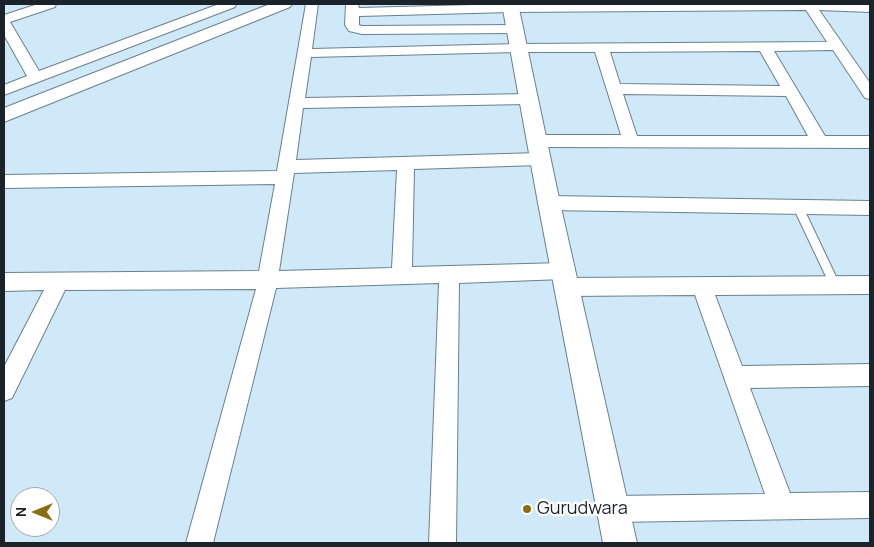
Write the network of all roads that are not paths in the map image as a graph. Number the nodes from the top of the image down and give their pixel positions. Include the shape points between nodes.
1 (50, 4) edge
2 (230, 4) edge
3 (284, 4) edge
4 (312, 4) edge
5 (809, 5) edge
6 (352, 8) edge
7 (870, 8) edge
8 (4, 21) edge
9 (513, 22) edge
10 (837, 46) junction
11 (765, 47) junction
12 (601, 48) junction
13 (304, 53) junction
14 (35, 78) junction
15 (614, 89) junction
16 (4, 90) edge
17 (869, 90) edge
18 (791, 91) junction
19 (528, 99) junction
20 (296, 103) junction
21 (4, 115) edge
22 (631, 142) junction
23 (820, 142) junction
24 (870, 142) edge
25 (538, 150) junction
26 (406, 163) junction
27 (285, 172) junction
28 (4, 181) edge
29 (549, 204) junction
30 (798, 207) junction
31 (870, 208) edge
32 (450, 274) junction
33 (402, 276) junction
34 (564, 279) junction
35 (268, 280) junction
36 (59, 281) junction
37 (4, 282) edge
38 (835, 285) junction
39 (870, 285) edge
40 (702, 286) junction
41 (870, 375) edge
42 (735, 377) junction
43 (4, 390) edge
44 (870, 505) edge
45 (782, 506) junction
46 (613, 509) junction
47 (200, 543) edge
48 (443, 543) edge
49 (620, 543) edge

1 - 8 street
2 - 14 street
3 - 21 street
4 - 13 street
5 - 7 street
5 - 9 street
5 - 10 street
6 - 9 street
6 - 9 street via 352,25 362,30
8 - 14 street
9 - 12 street
9 - 13 street
9 - 19 street
10 - 11 street
10 - 17 street
11 - 12 street
11 - 18 street
12 - 15 street
13 - 20 street
14 - 16 street
15 - 18 street
15 - 22 street
18 - 23 street
19 - 20 street
19 - 25 street
20 - 27 street
22 - 23 street
22 - 25 street
23 - 24 street
25 - 26 street
25 - 29 street
26 - 27 street
26 - 33 street
27 - 28 street
27 - 35 street
29 - 30 street
29 - 34 street
30 - 31 street
30 - 38 lane
32 - 33 street
32 - 34 street
32 - 48 street
33 - 35 street
34 - 40 street
34 - 46 street
35 - 36 street
35 - 47 street
36 - 37 street
36 - 43 street
38 - 39 street
38 - 40 street
40 - 42 street
41 - 42 street
42 - 45 street
44 - 45 street
45 - 46 street
46 - 49 street

